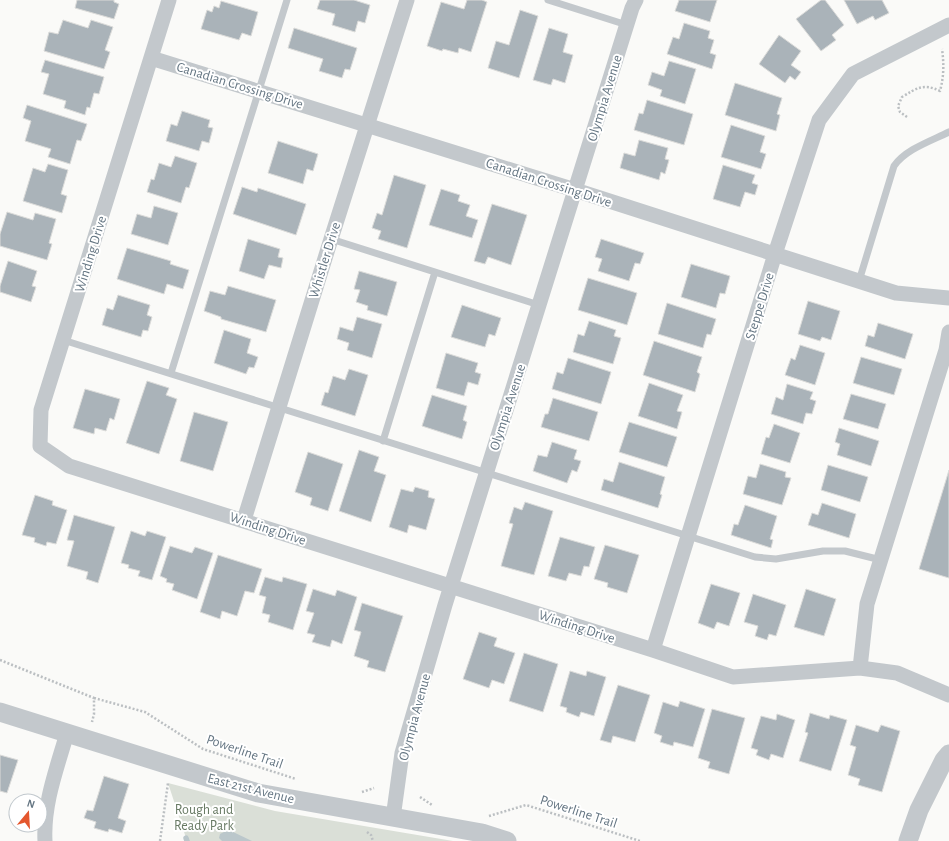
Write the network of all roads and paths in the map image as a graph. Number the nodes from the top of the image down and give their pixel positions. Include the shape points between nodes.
1 (169, 0) edge
2 (287, 0) edge
3 (407, 0) edge
4 (548, 0) edge
5 (636, 0) edge
6 (627, 25) junction
7 (949, 25) edge
8 (942, 49) dead end
9 (151, 58) junction
10 (259, 90) junction
11 (907, 117) dead end
12 (367, 124) junction
13 (949, 132) edge
14 (575, 190) junction
15 (331, 239) junction
16 (775, 254) junction
17 (435, 272) junction
18 (859, 281) junction
19 (949, 298) edge
20 (539, 305) junction
21 (949, 332) edge
22 (63, 340) junction
23 (171, 373) junction
24 (278, 408) junction
25 (383, 441) junction
26 (486, 473) junction
27 (244, 520) junction
28 (688, 536) junction
29 (881, 560) junction
30 (451, 586) junction
31 (653, 650) junction
32 (0, 660) edge
33 (860, 668) junction
34 (949, 695) edge
35 (94, 698) junction
36 (0, 712) edge
37 (91, 724) dead end
38 (67, 733) junction
39 (949, 754) edge
40 (161, 781) dead end
41 (302, 781) dead end
42 (374, 788) dead end
43 (358, 793) dead end
44 (420, 797) dead end
45 (435, 806) dead end
46 (485, 817) dead end
47 (393, 818) junction
48 (362, 829) dead end
49 (45, 841) edge
50 (160, 841) edge
51 (373, 841) edge
52 (507, 841) edge
53 (640, 841) edge
54 (908, 841) edge

1 - 9 street, Winding Drive
2 - 10 lane
3 - 12 street, Whistler Drive
4 - 6 lane
5 - 6 street, Olympia Avenue
6 - 14 street, Olympia Avenue
7 - 16 street, Steppe Drive via 853,74 819,120
8 - 11 path via 944,80 940,91 925,86 902,97 898,106 900,112
9 - 10 street, Canadian Crossing Drive
9 - 22 street, Winding Drive
10 - 12 street, Canadian Crossing Drive
10 - 23 lane
12 - 14 street, Canadian Crossing Drive
12 - 15 street, Whistler Drive
13 - 18 lane via 905,154 894,166
14 - 16 street, Canadian Crossing Drive
14 - 20 street, Olympia Avenue
15 - 17 lane
15 - 24 street, Whistler Drive
16 - 18 street, Canadian Crossing Drive
16 - 28 street, Steppe Drive
17 - 20 lane
17 - 25 lane
18 - 19 street, Canadian Crossing Drive via 896,293
20 - 26 street, Olympia Avenue
21 - 29 street via 946,350
22 - 23 lane
22 - 27 street, Winding Drive via 41,410 40,446 69,466
23 - 24 lane
24 - 25 lane
24 - 27 street, Whistler Drive
25 - 26 lane
26 - 28 lane
26 - 30 street, Olympia Avenue
27 - 30 street, Winding Drive
28 - 29 lane via 755,557 776,559 822,551 845,551
28 - 31 street, Steppe Drive
29 - 33 street via 867,604
30 - 31 street, Winding Drive
30 - 47 street, Olympia Avenue via 402,752
31 - 33 street, Winding Drive via 733,677
32 - 35 path, Powerline Trail
33 - 34 street, Winding Drive via 897,673
35 - 37 path
35 - 41 path, Powerline Trail via 145,712 204,749
36 - 38 street, East 21st Avenue
38 - 47 street, East 21st Avenue via 258,793
38 - 49 street via 50,794 44,827
39 - 54 street via 919,810
40 - 50 path via 168,783
42 - 43 path
44 - 45 path
46 - 53 path, Powerline Trail via 526,805
47 - 52 street, East 21st Avenue via 482,833
48 - 51 path via 369,833

